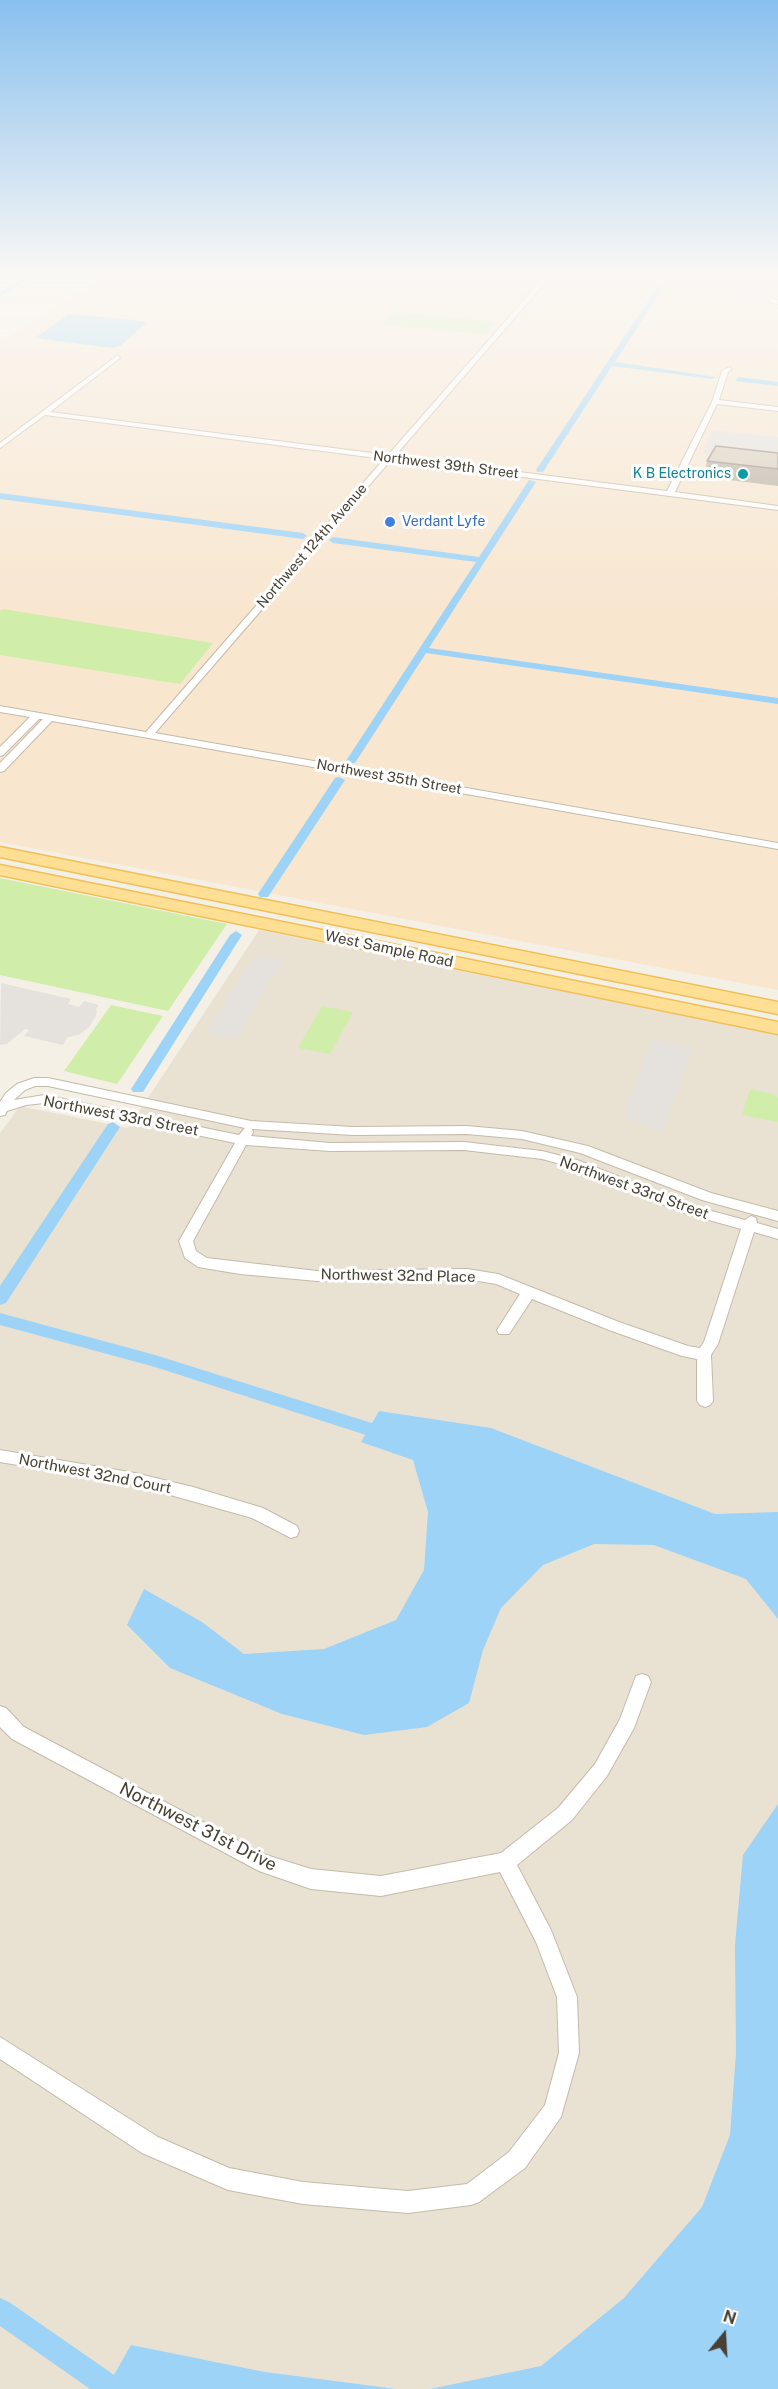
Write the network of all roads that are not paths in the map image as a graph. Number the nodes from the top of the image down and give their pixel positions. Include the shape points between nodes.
1 (76, 388) edge
2 (449, 388) edge
3 (720, 388) edge
4 (715, 402) junction
5 (778, 410) edge
6 (43, 413) junction
7 (0, 446) edge
8 (388, 458) junction
9 (670, 494) junction
10 (778, 508) edge
11 (0, 709) edge
12 (38, 716) junction
13 (50, 718) junction
14 (148, 735) junction
15 (0, 753) edge
16 (0, 770) edge
17 (778, 846) edge
18 (0, 852) edge
19 (0, 870) edge
20 (778, 1008) edge
21 (778, 1028) edge
22 (1, 1110) edge
23 (251, 1125) junction
24 (243, 1140) junction
25 (548, 1140) junction
26 (542, 1155) junction
27 (755, 1210) junction
28 (778, 1216) edge
29 (749, 1228) junction
30 (778, 1234) edge
31 (528, 1293) junction
32 (504, 1330) dead end
33 (704, 1354) junction
34 (705, 1401) dead end
35 (0, 1457) edge
36 (291, 1531) dead end
37 (642, 1682) dead end
38 (0, 1714) edge
39 (505, 1862) junction
40 (0, 2047) edge

1 - 6 street
2 - 8 street, Northwest 124th Avenue
3 - 4 street
4 - 5 street
4 - 9 street
6 - 7 street
6 - 8 street, Northwest 39th Street
8 - 9 street, Northwest 39th Street
8 - 14 street, Northwest 124th Avenue
9 - 10 street, Northwest 39th Street
11 - 12 street, Northwest 35th Street
12 - 13 street, Northwest 35th Street
12 - 15 street
13 - 14 street, Northwest 35th Street
13 - 16 street
14 - 17 street, Northwest 35th Street
18 - 20 main road, West Sample Road
19 - 21 main road, West Sample Road
22 - 23 street, Northwest 33rd Street via 9,1096 21,1087 48,1082
22 - 24 street, Northwest 33rd Street via 44,1099
23 - 24 street
23 - 25 street, Northwest 33rd Street via 353,1131 467,1130
24 - 26 street, Northwest 33rd Street via 330,1148 464,1146
24 - 31 street, Northwest 32nd Place via 186,1242 190,1254 203,1263 306,1275 467,1275 498,1279
25 - 26 street
25 - 27 street, Northwest 33rd Street via 583,1149 707,1197
26 - 29 street, Northwest 33rd Street
27 - 28 street, Northwest 33rd Street
27 - 29 street
29 - 30 street, Northwest 33rd Street
29 - 33 street via 711,1344
31 - 32 street
31 - 33 street, Northwest 32nd Place via 687,1352
33 - 34 street
35 - 36 street, Northwest 32nd Court via 135,1479 257,1513
37 - 39 street, Northwest 31st Drive via 628,1722 601,1770 565,1814
38 - 39 street, Northwest 31st Drive via 18,1733 249,1856 311,1879 381,1886
39 - 40 street via 544,1937 567,1997 569,2053 554,2110 517,2160 471,2194 408,2202 303,2193 228,2179 150,2145

